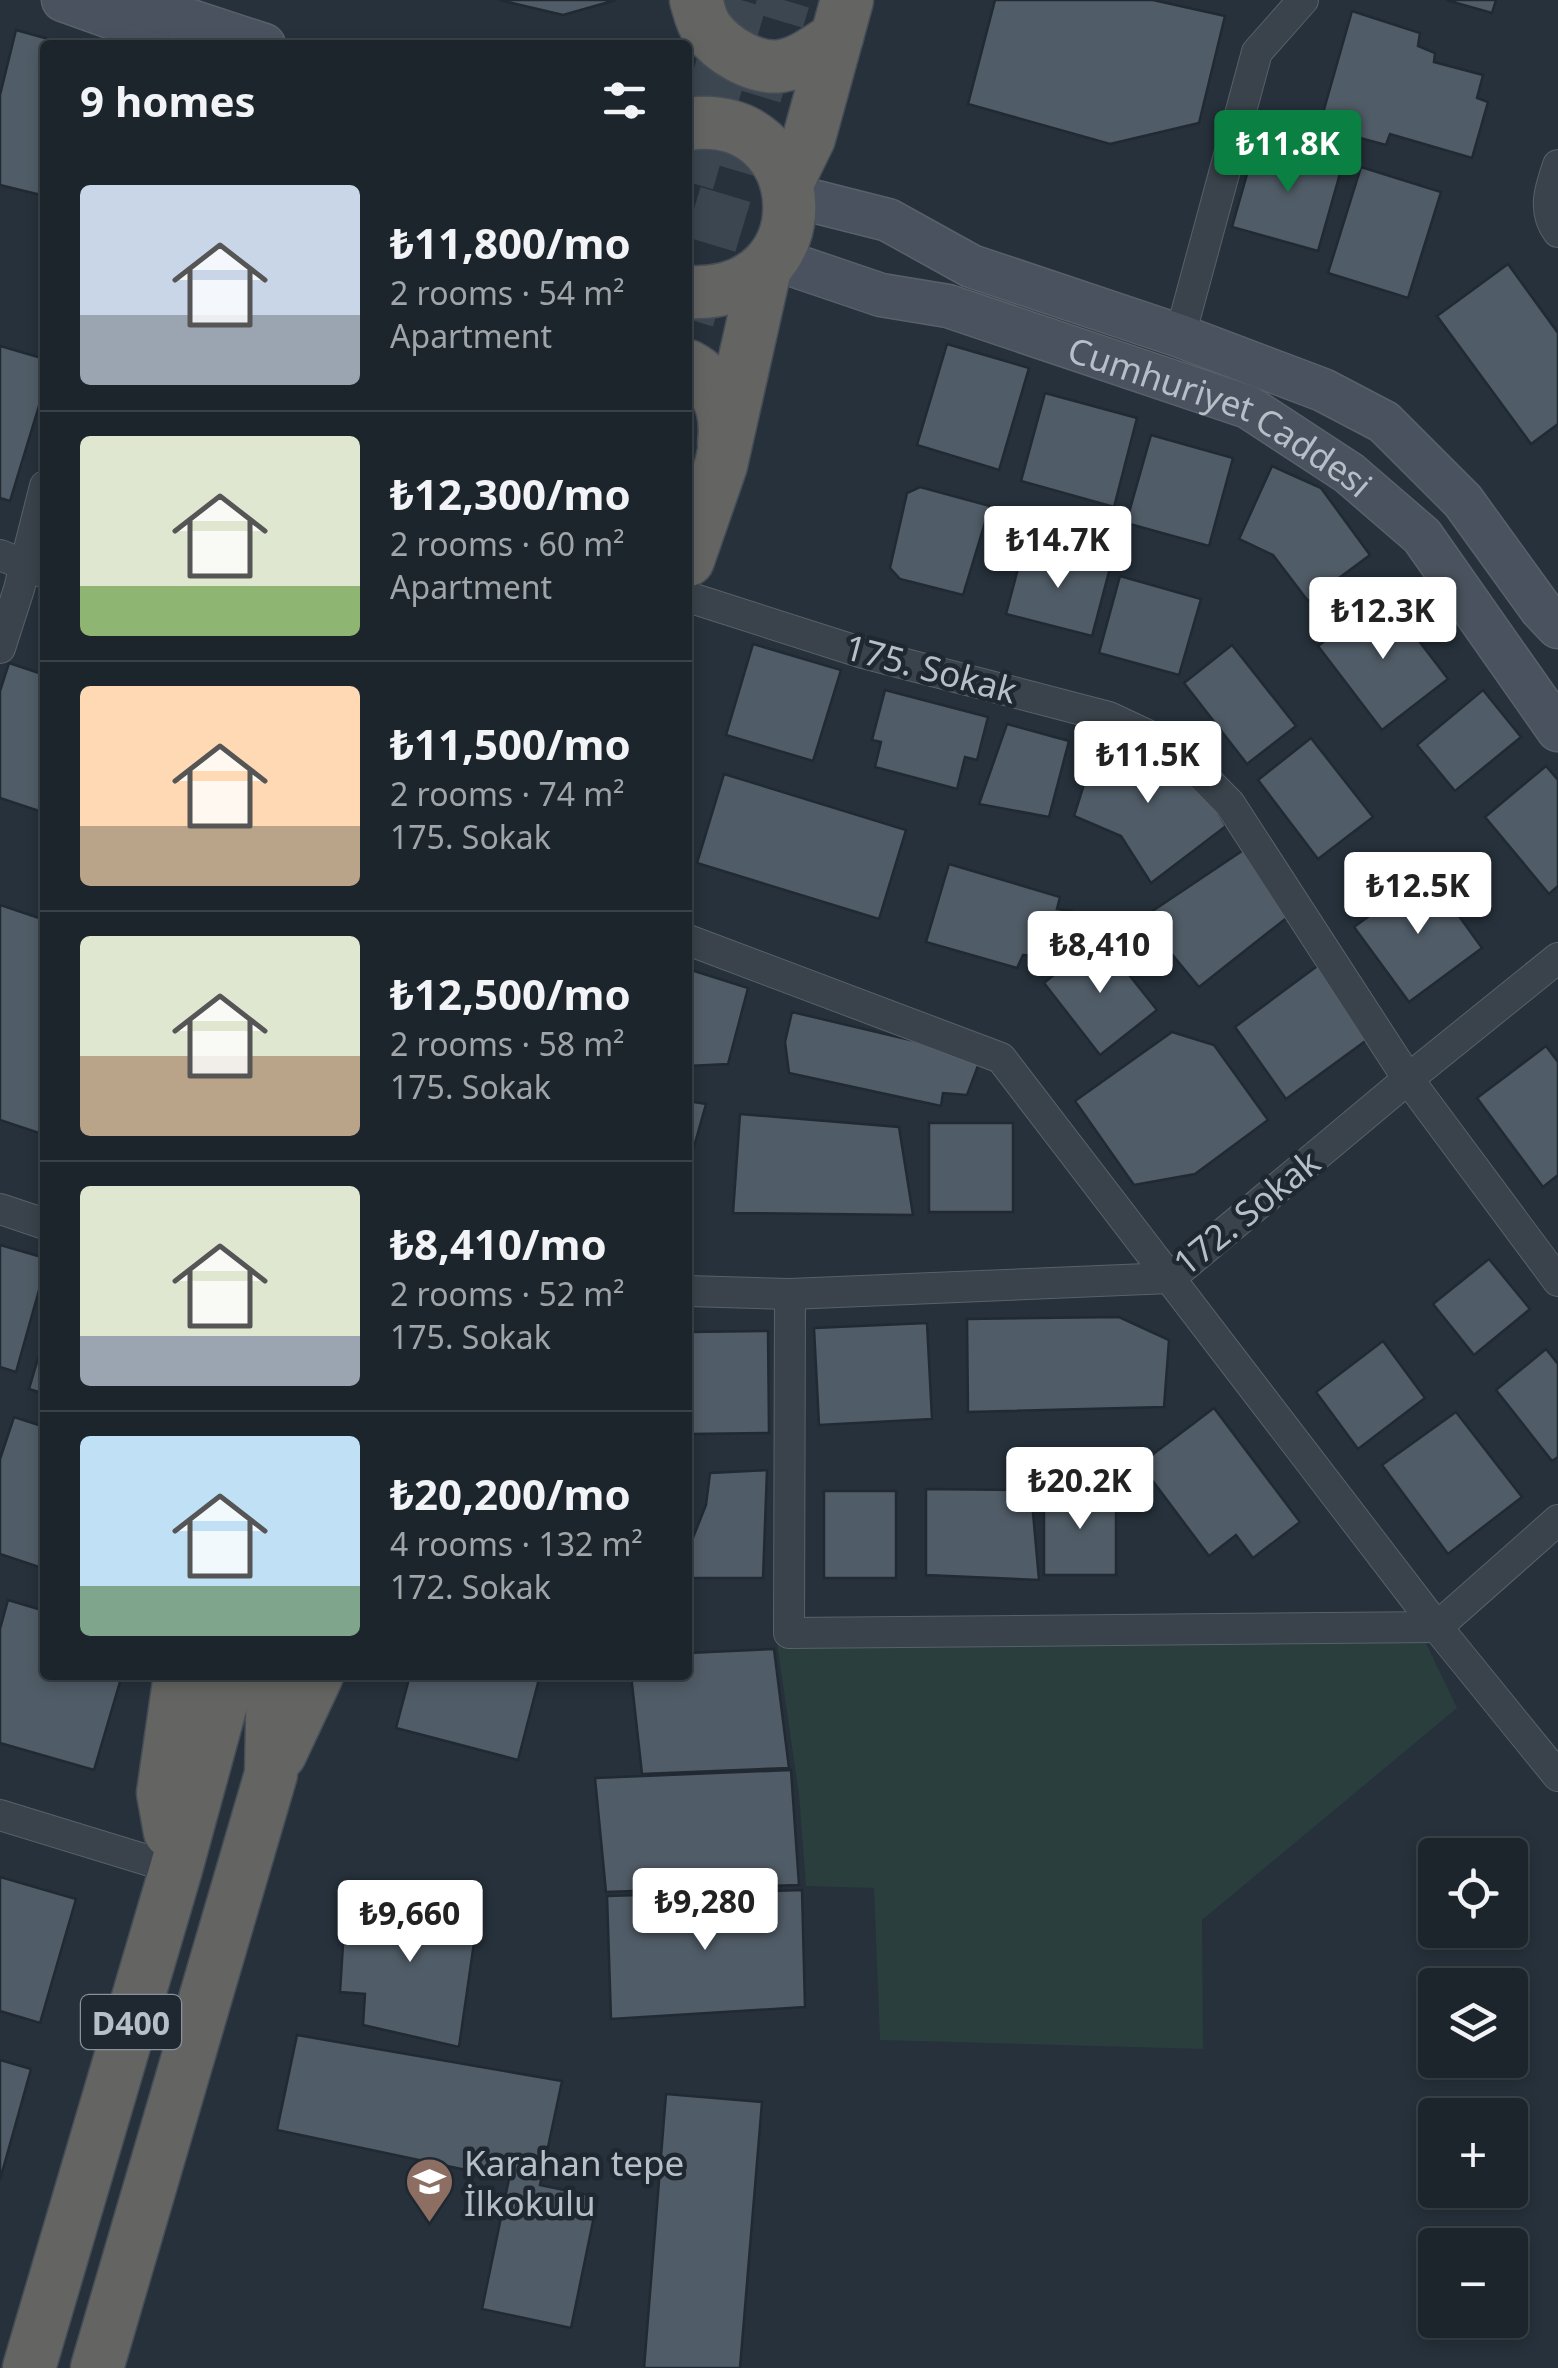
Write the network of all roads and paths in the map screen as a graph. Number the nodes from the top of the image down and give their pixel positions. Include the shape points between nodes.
1 (63, 0) edge
2 (127, 0) edge
3 (694, 0) edge
4 (1302, 0) edge
5 (842, 19) edge
6 (171, 28) edge
7 (237, 40) edge
8 (679, 40) edge
9 (692, 123) edge
10 (1558, 165) edge
11 (788, 189) junction
12 (1555, 225) edge
13 (769, 263) junction
14 (692, 292) edge
15 (1180, 336) junction
16 (692, 369) edge
17 (721, 464) junction
18 (40, 504) edge
19 (692, 548) edge
20 (23, 564) edge
21 (692, 598) edge
22 (1558, 627) edge
23 (0, 648) edge
24 (1558, 730) edge
25 (692, 942) edge
26 (1558, 958) edge
27 (1408, 1078) junction
28 (0, 1209) edge
29 (40, 1222) edge
30 (1170, 1278) junction
31 (1558, 1281) edge
32 (692, 1291) edge
33 (790, 1294) junction
34 (1558, 1520) edge
35 (1437, 1627) junction
36 (179, 1680) edge
37 (228, 1680) edge
38 (273, 1680) edge
39 (315, 1680) edge
40 (272, 1774) junction
41 (1558, 1776) edge
42 (0, 1815) edge
43 (176, 1869) junction
44 (29, 2368) edge
45 (97, 2368) edge

1 - 6 main road
2 - 6 main road
3 - 5 highway via 722,45 749,61 780,67 816,52
3 - 8 highway
4 - 15 street via 1257,52
5 - 11 highway
6 - 7 main road
9 - 11 highway via 736,127 760,142
10 - 12 street via 1549,192
11 - 13 highway via 782,246
11 - 15 main road, Cumhuriyet Caddesi via 888,220 971,266
13 - 14 highway via 742,285 715,294
13 - 17 highway
13 - 24 main road, Cumhuriyet Caddesi via 880,295 948,306 1248,406 1350,473 1422,536
15 - 22 main road, Cumhuriyet Caddesi via 1323,390 1384,422 1464,501
16 - 17 highway via 719,394 726,428
17 - 19 highway
18 - 20 street
20 - 23 street
21 - 27 street, 175. Sokak via 863,653 1109,717 1174,748 1230,804
25 - 30 street via 1001,1058
26 - 27 street, 172. Sokak
27 - 30 street, 172. Sokak
27 - 31 street, 175. Sokak
28 - 29 street
30 - 33 street, 172. Sokak
30 - 35 street
32 - 33 street, 172. Sokak
33 - 35 street via 789,1633
34 - 35 street
35 - 41 street
36 - 43 highway via 164,1793
37 - 43 highway, D400
38 - 40 highway, D400
39 - 40 highway
40 - 45 highway, D400
42 - 43 street
43 - 44 highway, D400

